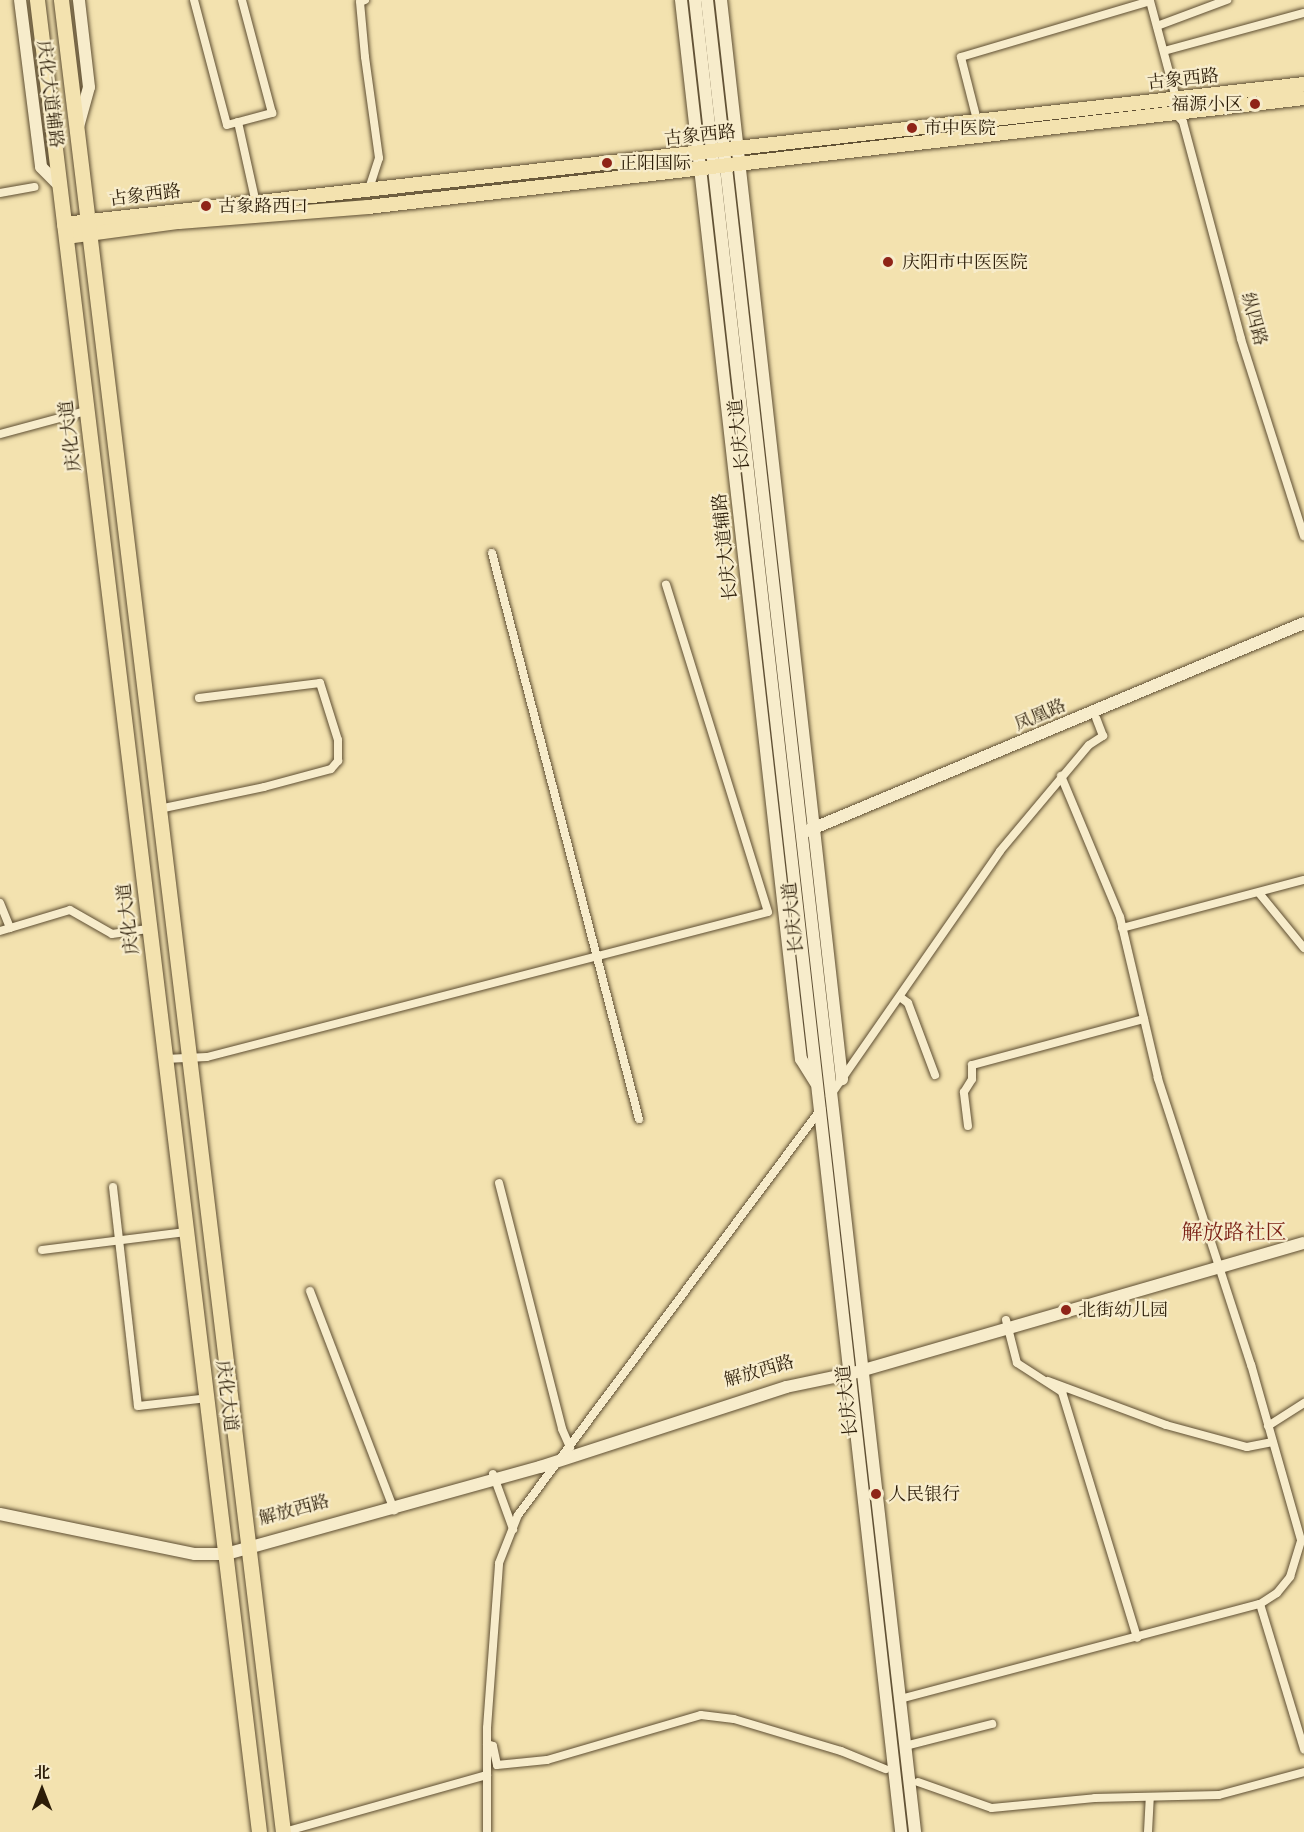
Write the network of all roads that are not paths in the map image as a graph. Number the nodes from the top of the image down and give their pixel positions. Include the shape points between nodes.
1 (20, 0) edge
2 (37, 0) edge
3 (61, 0) edge
4 (79, 0) edge
5 (194, 0) edge
6 (242, 0) edge
7 (365, 0) edge
8 (681, 0) edge
9 (694, 0) edge
10 (706, 0) edge
11 (721, 0) edge
12 (1227, 0) edge
13 (1304, 13) edge
14 (1157, 26) junction
15 (1164, 51) junction
16 (1304, 84) edge
17 (1176, 98) junction
18 (1304, 98) edge
19 (1194, 111) junction
20 (1174, 113) junction
21 (977, 120) junction
22 (238, 122) junction
23 (77, 131) junction
24 (719, 158) junction
25 (59, 185) junction
26 (34, 187) dead end
27 (367, 192) junction
28 (0, 193) edge
29 (256, 203) junction
30 (88, 227) junction
31 (65, 231) junction
32 (87, 411) junction
33 (0, 434) edge
34 (1304, 521) edge
35 (1304, 536) edge
36 (492, 553) dead end
37 (666, 584) dead end
38 (1304, 623) edge
39 (1304, 631) edge
40 (199, 698) dead end
41 (1096, 718) junction
42 (1061, 776) junction
43 (159, 809) junction
44 (815, 832) junction
45 (802, 837) junction
46 (790, 842) junction
47 (1304, 879) edge
48 (1258, 893) junction
49 (0, 903) edge
50 (10, 928) junction
51 (1122, 928) junction
52 (148, 929) junction
53 (0, 931) edge
54 (1304, 948) edge
55 (597, 956) junction
56 (900, 997) junction
57 (1144, 1019) junction
58 (190, 1058) junction
59 (165, 1059) junction
60 (935, 1075) dead end
61 (842, 1079) junction
62 (818, 1085) junction
63 (831, 1095) junction
64 (820, 1111) junction
65 (639, 1119) dead end
66 (968, 1126) dead end
67 (499, 1184) dead end
68 (113, 1187) dead end
69 (186, 1232) junction
70 (1304, 1236) edge
71 (119, 1241) junction
72 (1304, 1243) edge
73 (42, 1250) dead end
74 (1216, 1264) junction
75 (310, 1291) dead end
76 (1007, 1324) junction
77 (861, 1367) junction
78 (849, 1370) junction
79 (1041, 1380) junction
80 (208, 1398) junction
81 (1304, 1403) edge
82 (1268, 1426) junction
83 (1273, 1442) junction
84 (566, 1453) junction
85 (495, 1477) junction
86 (393, 1506) junction
87 (0, 1514) edge
88 (513, 1529) junction
89 (1302, 1540) edge
90 (248, 1545) junction
91 (226, 1550) junction
92 (1260, 1604) junction
93 (1137, 1638) junction
94 (900, 1699) junction
95 (992, 1724) dead end
96 (489, 1744) junction
97 (905, 1746) junction
98 (1304, 1749) edge
99 (885, 1769) dead end
100 (1304, 1772) edge
101 (487, 1775) junction
102 (918, 1782) dead end
103 (1150, 1797) junction
104 (259, 1832) edge
105 (284, 1832) edge
106 (489, 1832) edge
107 (901, 1832) edge
108 (915, 1832) edge
109 (1148, 1832) edge

1 - 25 street, 庆化大道辅路 via 41,168
2 - 25 highway, 庆化大道
3 - 23 highway, 庆化大道
4 - 23 street, 庆化大道辅路 via 89,87
5 - 22 street via 227,125
6 - 22 street via 272,113
7 - 27 street via 360,2 379,158
8 - 24 street, 长庆大道辅路
9 - 24 street, 长庆大道
10 - 24 street, 长庆大道
11 - 24 street, 长庆大道辅路
12 - 14 street
13 - 15 street
14 - 15 street
14 - 21 street via 1150,1 961,57
15 - 17 street
16 - 17 main road, 古象西路
17 - 21 main road, 古象西路
18 - 19 main road, 古象西路
19 - 20 main road, 古象西路
19 - 34 street, 纵四路 via 1188,122 1249,348
20 - 24 main road, 古象西路
20 - 35 street, 纵四路 via 1183,122 1245,350
21 - 24 main road, 古象西路
22 - 29 street
23 - 30 highway, 庆化大道
24 - 27 main road, 古象西路
24 - 30 main road, 古象西路 via 368,207
24 - 44 street, 长庆大道辅路
24 - 45 street, 长庆大道
24 - 46 street, 长庆大道
24 - 62 street, 长庆大道辅路 via 801,1059
25 - 31 highway, 庆化大道
26 - 28 street
27 - 29 main road, 古象西路
29 - 30 main road, 古象西路
30 - 31 main road, 古象西路
30 - 43 highway, 庆化大道
31 - 32 highway, 庆化大道
32 - 33 street
32 - 52 highway, 庆化大道
36 - 55 street
37 - 55 street via 768,912
38 - 44 street, 凤凰路
39 - 41 street, 凤凰路
40 - 43 street via 320,683 338,740 338,761 331,769 264,788
41 - 42 street via 1103,736 1089,745
41 - 44 street, 凤凰路
42 - 51 street
42 - 56 street via 1000,851
43 - 58 highway, 庆化大道
44 - 45 street, 凤凰路
44 - 61 street, 长庆大道辅路
45 - 46 street, 凤凰路
45 - 63 street, 长庆大道
46 - 62 street, 长庆大道
47 - 48 street
48 - 51 street
48 - 54 street
49 - 50 street
50 - 52 street via 70,910 112,934
50 - 53 street
51 - 57 street
52 - 59 highway, 庆化大道
55 - 58 street
55 - 65 street
56 - 60 street via 908,1003
56 - 61 street
57 - 66 street via 972,1065 972,1079 964,1092
57 - 74 street via 1160,1085
58 - 59 street
58 - 90 highway, 庆化大道
59 - 69 highway, 庆化大道
61 - 63 street
62 - 64 street, 长庆大道
63 - 64 street
63 - 77 street, 长庆大道
64 - 78 street, 长庆大道
64 - 84 street
67 - 84 street
68 - 71 street
69 - 71 street
69 - 80 highway, 庆化大道
70 - 74 street, 解放西路
71 - 73 street
71 - 80 street via 138,1406
72 - 74 street, 解放西路
74 - 76 street, 解放西路
74 - 82 street
75 - 86 street
76 - 77 street, 解放西路
76 - 79 street via 1017,1364
77 - 78 street, 解放西路
77 - 94 street, 长庆大道
78 - 84 street, 解放西路 via 785,1380
78 - 107 street, 长庆大道
79 - 83 street via 1166,1425 1247,1447
79 - 93 street via 1062,1392
80 - 91 highway, 庆化大道
81 - 82 street
82 - 83 street
83 - 89 street
84 - 85 street, 解放西路
84 - 88 street via 518,1515
85 - 86 street, 解放西路
85 - 88 street
86 - 90 street, 解放西路
87 - 91 street, 解放西路 via 195,1554
88 - 96 street via 499,1563
89 - 92 street via 1290,1577 1277,1593
90 - 91 street, 解放西路
90 - 105 highway, 庆化大道
91 - 104 highway, 庆化大道
92 - 93 street
92 - 98 street
93 - 94 street
94 - 97 street, 长庆大道
95 - 97 street
96 - 99 street via 497,1765 547,1760 701,1715 734,1719 841,1751
96 - 101 street
96 - 106 street
97 - 108 street, 长庆大道
100 - 103 street via 1219,1795
101 - 105 street
101 - 106 street
102 - 103 street via 992,1808
103 - 109 street

